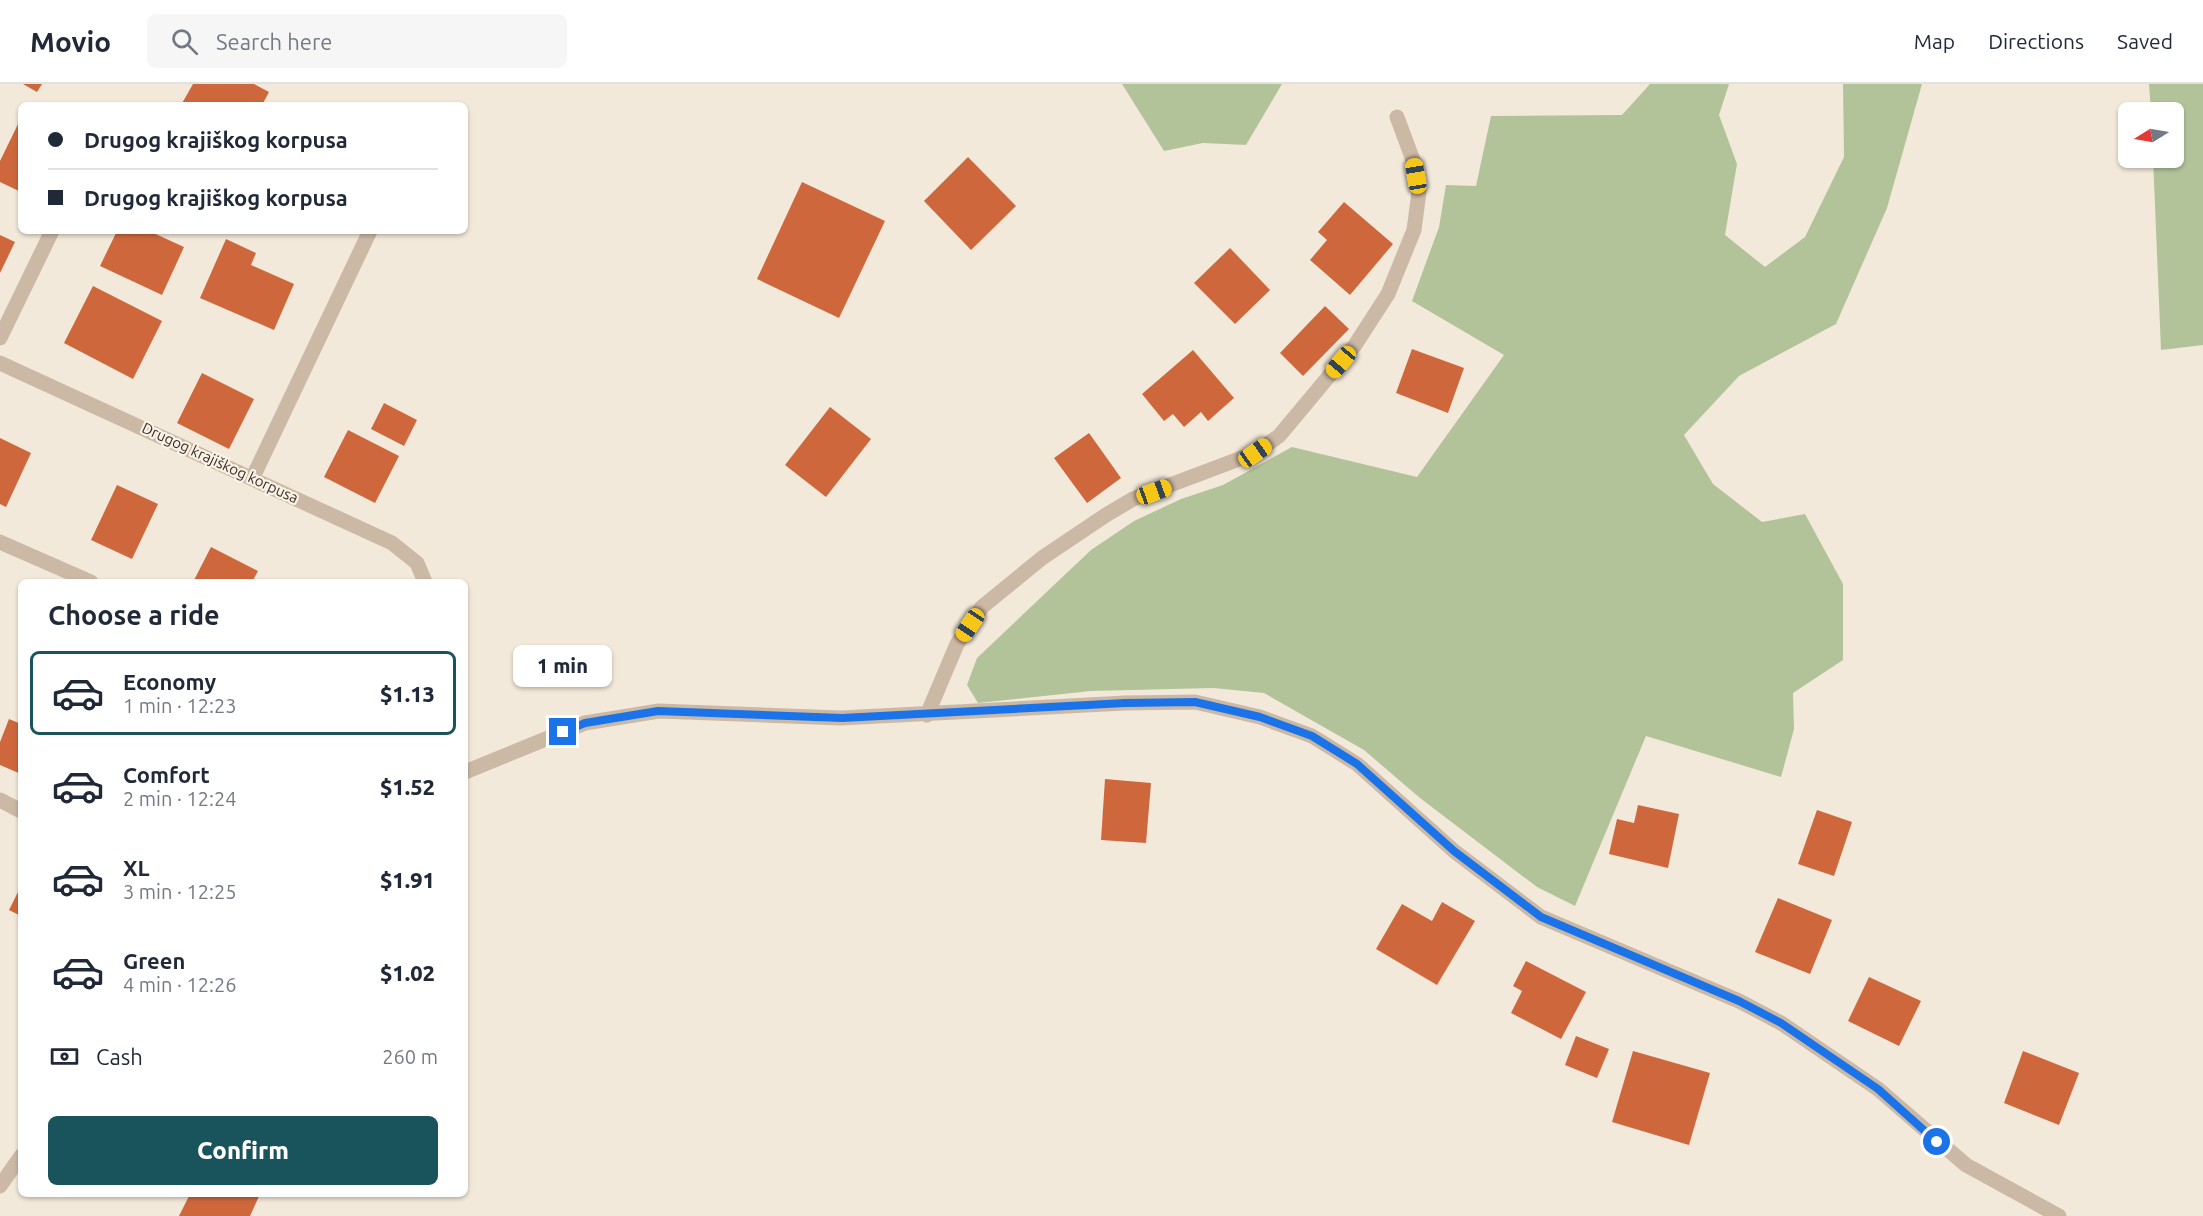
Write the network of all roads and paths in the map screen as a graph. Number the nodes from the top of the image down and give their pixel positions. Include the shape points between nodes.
1 (1397, 117) dead end
2 (51, 234) edge
3 (369, 234) edge
4 (0, 338) edge
5 (0, 363) edge
6 (253, 477) junction
7 (0, 542) edge
8 (84, 579) edge
9 (423, 579) edge
10 (927, 715) junction
11 (468, 771) edge
12 (0, 800) edge
13 (18, 809) edge
14 (18, 1160) edge
15 (0, 1186) edge
16 (2059, 1216) edge

1 - 10 street via 1413,160 1419,192 1414,231 1388,294 1355,345 1271,442 1255,453 1133,500 1106,515 1042,558 982,606 957,644
2 - 4 street
3 - 6 street
5 - 6 street, Drugog krajiškog korpusa
6 - 9 street, Drugog krajiškog korpusa via 393,543 417,563
7 - 8 street
10 - 11 street via 842,718 658,711 585,723
10 - 16 street via 1195,702 1260,717 1312,736 1357,764 1454,851 1541,917 1739,1001 1781,1023 1878,1089 1966,1165
12 - 13 street
14 - 15 street

